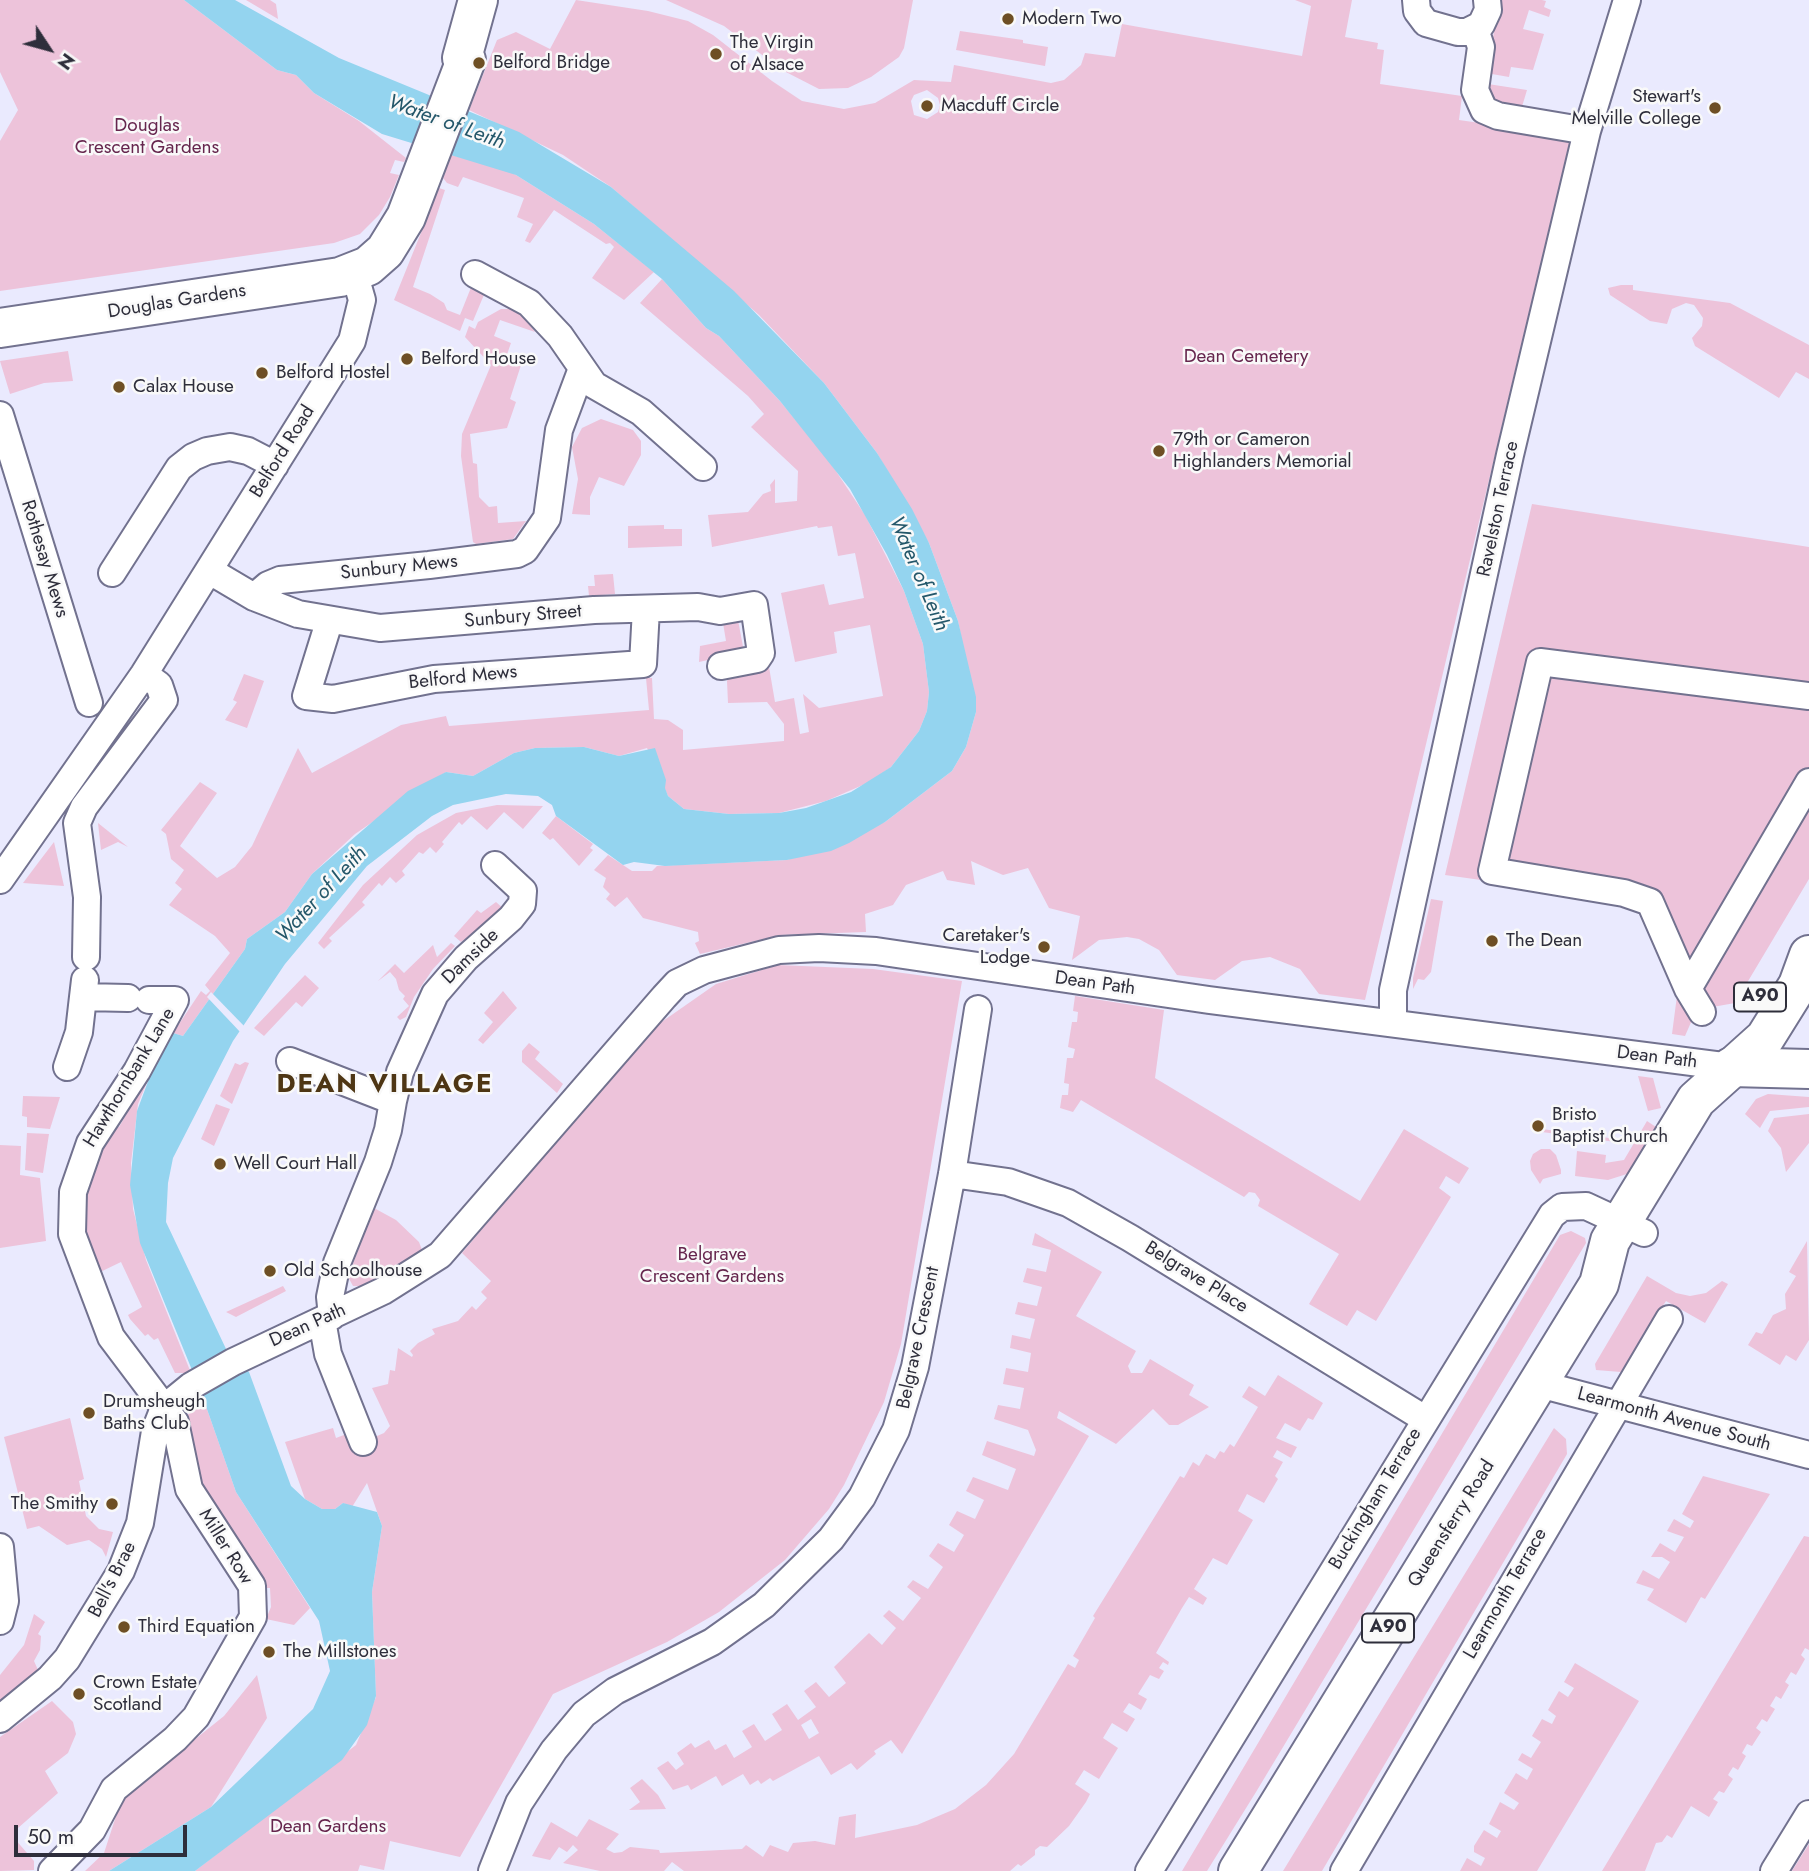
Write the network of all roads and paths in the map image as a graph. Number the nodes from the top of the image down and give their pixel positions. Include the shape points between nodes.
1 (478, 0) edge
2 (1416, 0) edge
3 (1487, 0) edge
4 (1627, 0) edge
5 (1475, 29) junction
6 (1587, 131) junction
7 (354, 272) junction
8 (475, 274) dead end
9 (0, 328) edge
10 (582, 370) junction
11 (0, 415) edge
12 (275, 465) junction
13 (703, 467) dead end
14 (210, 571) junction
15 (112, 573) dead end
16 (254, 597) junction
17 (646, 609) junction
18 (329, 622) junction
19 (721, 666) dead end
20 (144, 674) junction
21 (1809, 696) edge
22 (89, 703) dead end
23 (1809, 782) edge
24 (495, 865) dead end
25 (0, 880) edge
26 (1809, 939) edge
27 (1809, 955) edge
28 (85, 978) junction
29 (1688, 989) junction
30 (978, 1009) dead end
31 (1702, 1012) dead end
32 (1393, 1023) junction
33 (290, 1061) dead end
34 (66, 1067) dead end
35 (1731, 1067) junction
36 (1809, 1069) edge
37 (393, 1101) junction
38 (952, 1174) junction
39 (1633, 1227) junction
40 (327, 1318) junction
41 (1670, 1319) dead end
42 (1539, 1384) junction
43 (1616, 1406) junction
44 (164, 1408) junction
45 (1425, 1419) junction
46 (363, 1442) dead end
47 (1809, 1455) edge
48 (0, 1547) edge
49 (0, 1621) edge
50 (0, 1719) edge
51 (1809, 1814) edge
52 (52, 1871) edge
53 (492, 1871) edge
54 (1149, 1871) edge
55 (1238, 1871) edge
56 (1345, 1871) edge
57 (1774, 1871) edge

1 - 7 main road via 462,58 466,60 401,228 380,257
2 - 5 street via 1420,18 1431,26 1458,32
3 - 5 street via 1486,15
4 - 6 street, Ravelston Terrace
5 - 6 street via 1480,47 1475,90 1484,110
6 - 32 street, Ravelston Terrace via 1409,915 1393,990
7 - 9 main road, Douglas Gardens
7 - 12 street, Belford Road via 362,300 357,329
8 - 10 street via 505,287 542,315
10 - 13 street via 601,391 641,412
10 - 16 street, Sunbury Mews via 559,430 552,499 531,545 517,554 279,580
11 - 22 street, Rothesay Mews
12 - 14 street, Belford Road
12 - 15 street via 258,454 230,447 192,457 179,468
14 - 16 street, Sunbury Street
14 - 20 street, Belford Road
16 - 18 street, Sunbury Street
17 - 18 street, Sunbury Street via 380,628
17 - 18 street, Belford Mews via 643,664 434,679 332,699 306,696
17 - 19 street, Sunbury Street via 720,611 754,605 761,653 757,659
20 - 25 street, Belford Road
20 - 28 street via 159,685 164,700 84,807 77,823 87,897
21 - 29 street via 1540,662 1492,871 1624,893 1650,902
23 - 29 street
24 - 37 street, Damside via 523,891 522,904 435,993 400,1072
26 - 35 main road, A90 via 1776,972 1742,1024
27 - 35 main road, Queensferry Road / A90 via 1798,985 1765,1038
28 - 34 street via 78,1038
28 - 44 street, Hawthornbank Lane via 139,999 176,1000 137,1071 96,1131 73,1192 72,1234 108,1330
29 - 31 street
30 - 38 street, Belgrave Crescent
32 - 35 street, Dean Path
32 - 40 street, Dean Path via 876,951 779,950 711,967 677,984 451,1244 424,1267
33 - 37 street
35 - 36 main road
35 - 39 main road, Queensferry Road / A90 via 1696,1100
37 - 40 street, Damside via 378,1162 335,1270
38 - 45 street, Belgrave Place via 1009,1182 1068,1203
38 - 53 street, Belgrave Crescent via 910,1388 897,1430 862,1497 831,1539 764,1605 712,1642 615,1691 584,1714 524,1794
39 - 42 main road, Queensferry Road / A90 via 1610,1241 1599,1284
39 - 45 street, Buckingham Terrace via 1578,1205 1562,1207 1552,1215
40 - 44 street, Dean Path via 246,1355 184,1390
40 - 46 street, Damside via 328,1354
41 - 43 street, Learmonth Terrace
42 - 43 street, Learmonth Avenue South
42 - 55 main road, Queensferry Road / A90
43 - 47 street, Learmonth Avenue South
43 - 56 street, Learmonth Terrace
44 - 50 street, Bell's Brae via 155,1431 142,1515 121,1571 67,1659
44 - 52 street, Miller Row via 175,1422 189,1489 252,1586 253,1618 196,1717 114,1789 92,1830
45 - 54 street, Buckingham Terrace
48 - 49 street via 5,1601
51 - 57 street

